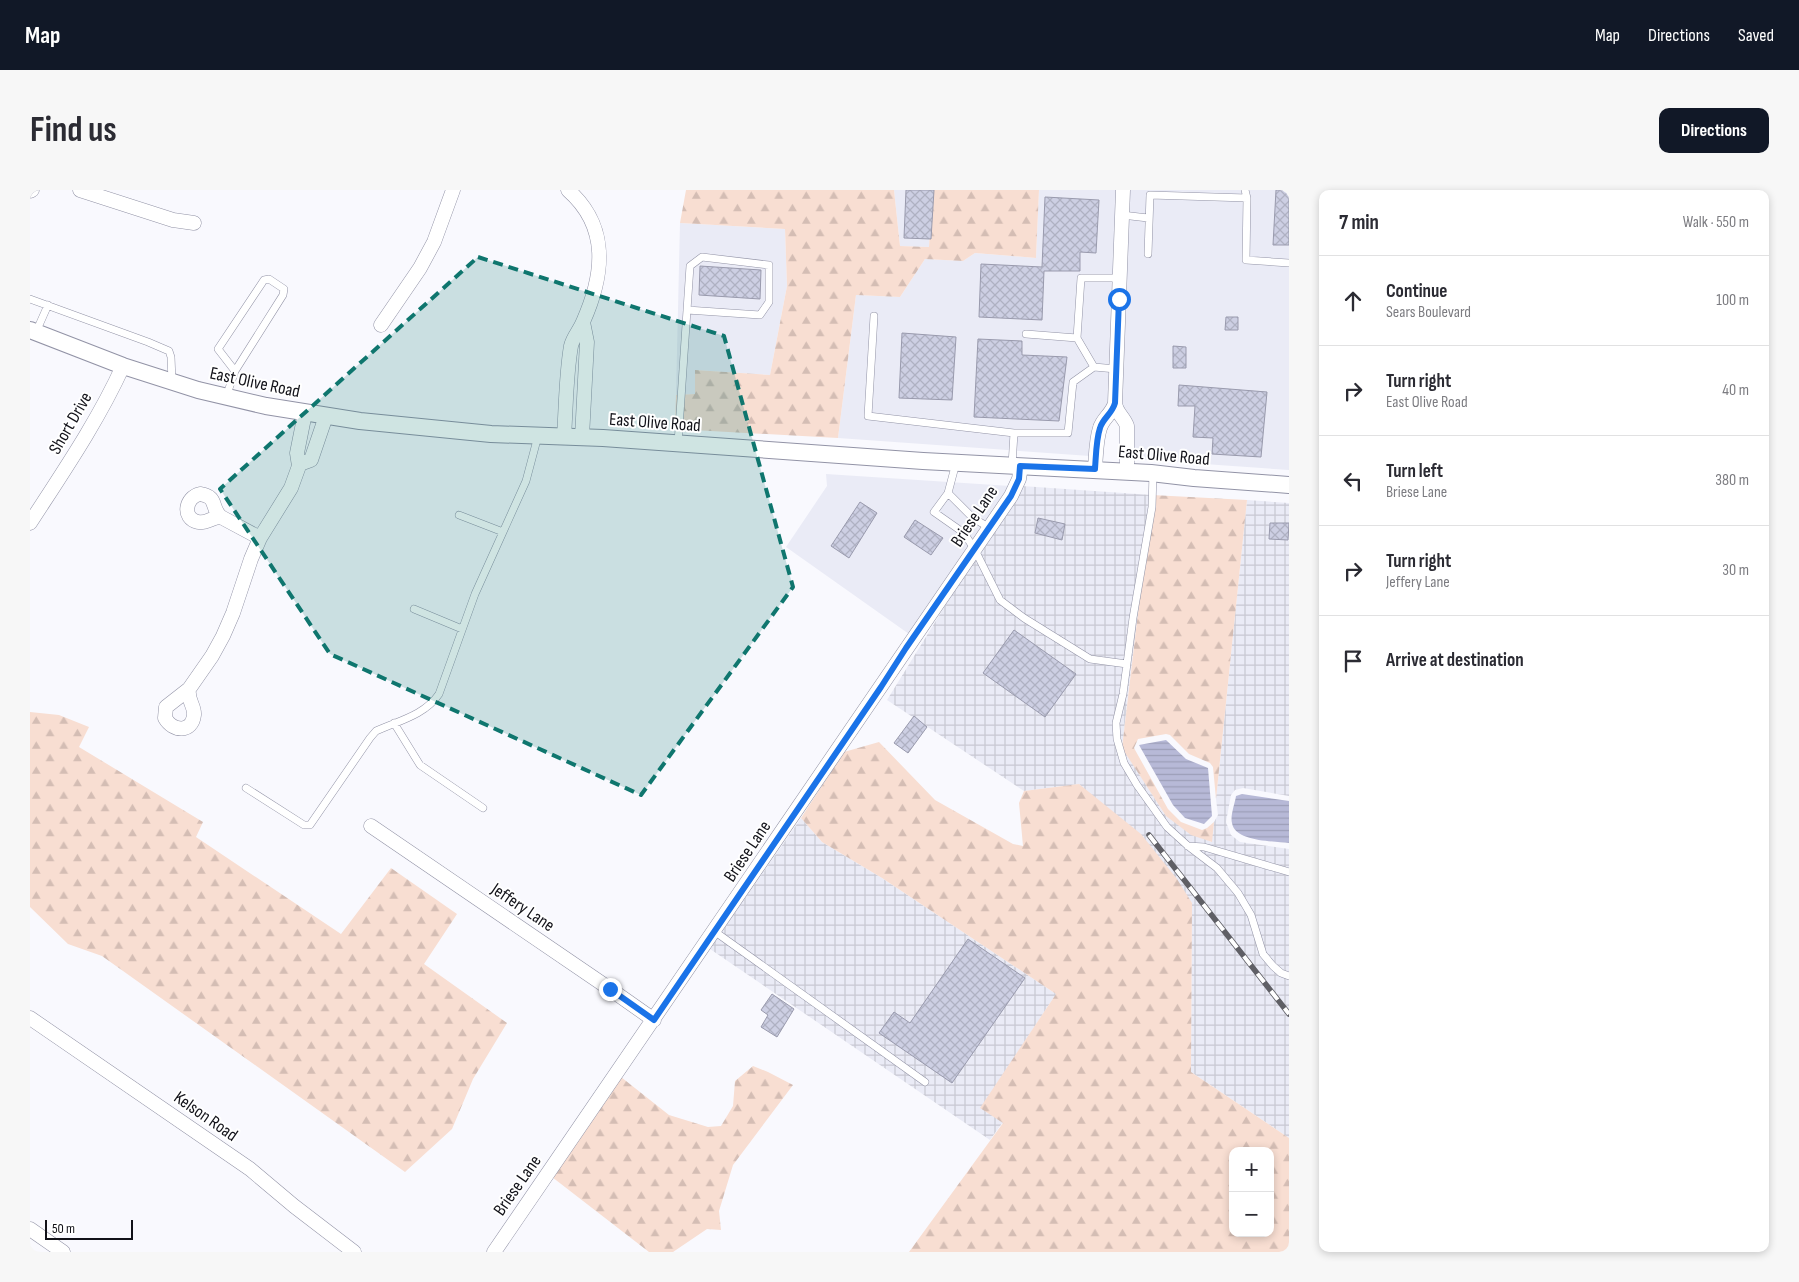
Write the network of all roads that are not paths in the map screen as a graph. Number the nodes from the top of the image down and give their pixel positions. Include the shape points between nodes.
1 (80, 190) edge
2 (453, 190) edge
3 (568, 190) edge
4 (1123, 190) edge
5 (1245, 190) edge
6 (1247, 198) junction
7 (1122, 216) junction
8 (1148, 218) junction
9 (194, 223) dead end
10 (1148, 254) dead end
11 (1289, 263) edge
12 (1120, 278) junction
13 (30, 299) edge
14 (48, 305) junction
15 (687, 310) junction
16 (874, 316) dead end
17 (583, 322) junction
18 (382, 325) dead end
19 (33, 331) edge
20 (1026, 334) dead end
21 (1078, 338) junction
22 (123, 366) junction
23 (1094, 367) junction
24 (1116, 369) junction
25 (235, 371) junction
26 (172, 382) junction
27 (226, 397) junction
28 (1115, 403) junction
29 (305, 413) junction
30 (326, 416) junction
31 (1014, 433) junction
32 (538, 436) junction
33 (564, 437) junction
34 (582, 438) junction
35 (678, 444) junction
36 (956, 463) junction
37 (299, 466) junction
38 (1016, 466) junction
39 (1095, 469) junction
40 (1127, 471) junction
41 (1153, 473) junction
42 (1289, 485) edge
43 (948, 493) junction
44 (459, 515) dead end
45 (221, 517) dead end
46 (973, 518) junction
47 (30, 523) edge
48 (990, 528) junction
49 (504, 532) junction
50 (964, 533) junction
51 (260, 538) junction
52 (975, 550) junction
53 (414, 609) dead end
54 (462, 629) junction
55 (1127, 664) junction
56 (189, 689) dead end
57 (394, 723) junction
58 (246, 788) dead end
59 (483, 808) dead end
60 (370, 826) dead end
61 (1188, 846) junction
62 (1289, 872) edge
63 (714, 931) junction
64 (1289, 976) edge
65 (30, 1018) edge
66 (654, 1020) junction
67 (925, 1082) dead end
68 (30, 1229) edge
69 (63, 1252) edge
70 (354, 1252) edge
71 (494, 1252) edge

1 - 9 street via 173,220
2 - 18 street via 434,242
3 - 17 street via 586,209 600,247 597,279
4 - 7 street
5 - 6 lane
6 - 8 lane via 1150,195
6 - 11 lane via 1246,260
7 - 8 lane
7 - 12 street
8 - 10 lane
12 - 21 lane via 1082,278
12 - 24 street
13 - 14 lane
14 - 19 lane
14 - 26 lane via 169,351
15 - 15 lane via 690,266 702,257 768,265 769,302 760,315
15 - 35 lane
16 - 31 lane via 868,416
17 - 33 street via 572,344
17 - 34 street via 587,342
19 - 22 street, East Olive Road
20 - 21 lane
21 - 23 lane
22 - 26 street, East Olive Road
22 - 47 street, Short Drive via 72,459
23 - 24 lane
23 - 31 lane via 1073,382 1068,433
24 - 28 street
25 - 25 lane via 283,294 284,289 269,279 264,280 218,348
25 - 27 lane
26 - 27 street, East Olive Road
27 - 29 street, East Olive Road
28 - 39 street via 1099,429
28 - 40 street via 1127,426
29 - 30 street, East Olive Road
29 - 37 street via 297,453
30 - 32 street, East Olive Road
30 - 37 street via 311,460
31 - 38 lane
32 - 33 street, East Olive Road
32 - 49 lane via 526,481
33 - 34 street, East Olive Road
34 - 35 street, East Olive Road
35 - 36 street, East Olive Road
36 - 38 street, East Olive Road
36 - 43 lane
37 - 51 street via 285,500
38 - 39 street, East Olive Road
38 - 48 street, Briese Lane via 1019,479 1014,492
39 - 40 street, East Olive Road
40 - 41 street, East Olive Road
41 - 42 street, East Olive Road
41 - 55 lane via 1150,522
43 - 46 lane
43 - 50 lane via 934,512 948,518
44 - 49 lane
45 - 51 street
46 - 48 lane
46 - 50 lane
48 - 52 street, Briese Lane
49 - 54 lane
50 - 52 lane
51 - 56 street via 224,636
52 - 55 lane via 1000,600 1024,618 1090,659
52 - 63 street, Briese Lane
53 - 54 lane
54 - 57 lane via 434,702
55 - 61 lane via 1116,723 1124,763 1167,826
57 - 58 lane via 376,731 370,738 310,825 304,825
57 - 59 lane via 420,764
60 - 66 street, Jeffery Lane
61 - 62 lane via 1204,847
61 - 64 lane via 1217,868 1238,893 1251,915 1263,954 1281,973
63 - 66 street, Briese Lane
63 - 67 lane
65 - 70 street, Kelson Road via 250,1170
66 - 71 street, Briese Lane
68 - 69 street

